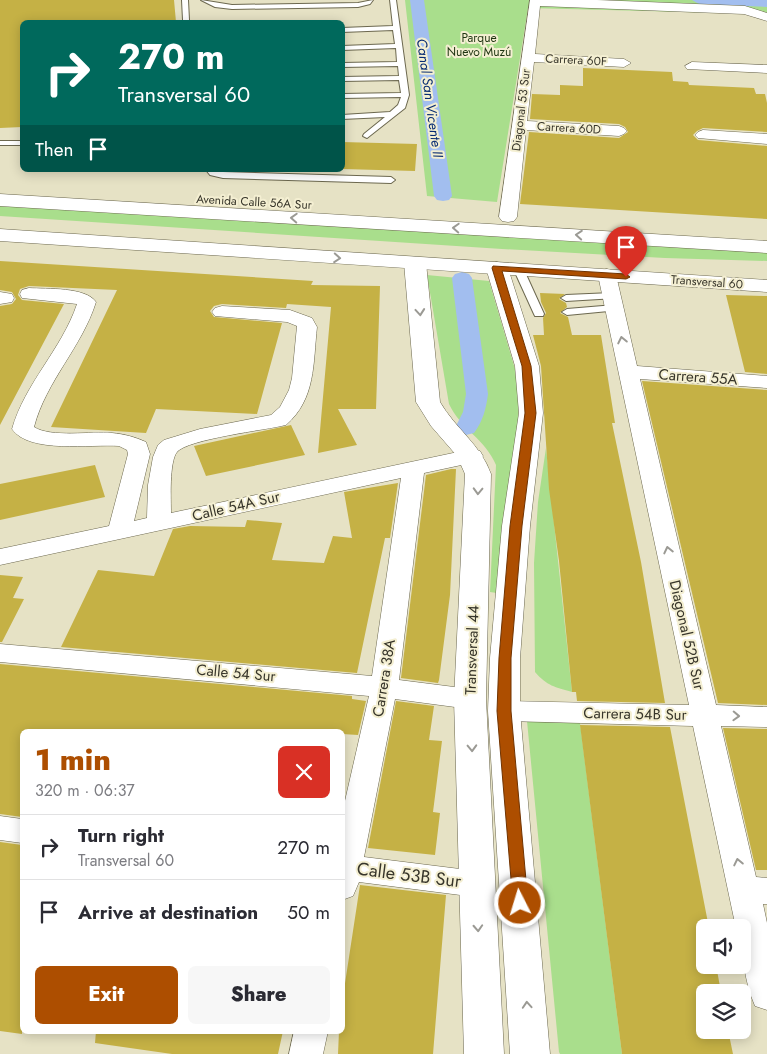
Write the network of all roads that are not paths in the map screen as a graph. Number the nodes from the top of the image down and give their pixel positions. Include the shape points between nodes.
1 (185, 0) edge
2 (204, 0) edge
3 (370, 0) edge
4 (393, 0) edge
5 (767, 18) edge
6 (186, 20) edge
7 (398, 28) junction
8 (345, 30) edge
9 (400, 46) junction
10 (345, 48) edge
11 (527, 58) junction
12 (624, 62) dead end
13 (402, 64) junction
14 (345, 65) edge
15 (692, 66) dead end
16 (767, 69) edge
17 (403, 78) junction
18 (345, 79) edge
19 (405, 95) junction
20 (345, 96) edge
21 (394, 114) junction
22 (345, 117) edge
23 (519, 125) junction
24 (619, 131) dead end
25 (703, 135) dead end
26 (367, 136) dead end
27 (767, 139) edge
28 (0, 143) edge
29 (20, 143) edge
30 (211, 172) edge
31 (391, 180) dead end
32 (0, 187) edge
33 (91, 192) junction
34 (0, 200) edge
35 (179, 211) junction
36 (0, 222) edge
37 (506, 224) junction
38 (714, 229) junction
39 (767, 232) edge
40 (198, 234) junction
41 (0, 235) edge
42 (615, 237) junction
43 (114, 242) junction
44 (767, 247) edge
45 (498, 261) junction
46 (632, 262) junction
47 (415, 263) junction
48 (518, 270) junction
49 (767, 270) edge
50 (716, 283) junction
51 (767, 286) edge
52 (612, 293) junction
53 (29, 294) dead end
54 (566, 298) dead end
55 (530, 311) junction
56 (222, 312) dead end
57 (567, 312) dead end
58 (629, 372) junction
59 (767, 382) edge
60 (472, 456) junction
61 (414, 467) junction
62 (160, 523) junction
63 (119, 532) junction
64 (0, 557) edge
65 (0, 653) edge
66 (384, 688) junction
67 (470, 699) junction
68 (504, 711) junction
69 (705, 715) junction
70 (767, 717) edge
71 (0, 828) edge
72 (20, 831) edge
73 (345, 869) edge
74 (345, 874) edge
75 (476, 884) junction
76 (755, 891) edge
77 (767, 996) edge
78 (310, 1034) edge
79 (306, 1054) edge
80 (484, 1054) edge
81 (530, 1054) edge

1 - 6 lane
2 - 3 lane via 232,8 358,6
4 - 7 lane
5 - 11 street, Diagonal 53 Sur via 745,10 555,2 534,4
7 - 8 lane
7 - 9 lane
9 - 10 lane
9 - 13 lane
11 - 12 street, Carrera 60F
11 - 23 street, Diagonal 53 Sur
13 - 14 lane
13 - 17 lane
15 - 16 street
17 - 18 lane
17 - 19 lane
19 - 20 lane
19 - 21 lane via 402,106
21 - 22 lane
21 - 26 lane
23 - 24 street, Carrera 60D
23 - 37 street, Diagonal 53 Sur
25 - 27 street
28 - 29 lane
30 - 31 lane
32 - 33 main road, Avenida Calle 56A Sur
33 - 35 main road
33 - 37 main road, Avenida Calle 56A Sur
34 - 35 main road, Avenida Calle 56A Sur
37 -> 35 main road, Avenida Calle 56A Sur
36 - 40 main road
37 - 38 main road
42 -> 37 main road
38 - 39 main road
38 - 42 main road
40 - 43 main road
40 - 45 main road
41 - 43 main road
42 - 44 main road
43 -> 47 main road
45 - 46 main road, Transversal 60
45 - 47 main road
45 - 48 main road, Transversal 60
45 - 55 main road
46 - 49 main road, Transversal 60
46 - 50 main road
47 -> 60 main road, Transversal 44 via 428,402 432,412
48 - 52 main road, Transversal 60
48 - 55 lane
50 - 51 main road, Transversal 60
50 - 52 main road, Transversal 60
52 - 54 lane
52 - 57 lane
58 -> 52 street, Diagonal 52B Sur
53 - 63 street via 77,297 87,302 32,405 23,429 33,435 119,440 138,447 139,454
55 - 68 main road via 526,366 530,413 516,526
56 - 62 street via 290,316 305,322 307,327 297,396 286,415 278,420 185,438 170,445 163,464
58 - 59 street, Carrera 55A
69 -> 58 street, Diagonal 52B Sur
60 - 61 street, Calle 54A Sur
60 -> 67 main road, Transversal 44 via 478,474
61 - 62 street, Calle 54A Sur
61 - 66 street, Carrera 38A
62 - 63 street, Calle 54A Sur
63 - 64 street, Calle 54A Sur
65 - 66 street, Calle 54 Sur
66 - 67 street, Calle 54 Sur
66 - 73 street, Carrera 38A
67 -> 75 main road, Transversal 44
68 - 69 street, Carrera 54B Sur
81 -> 68 main road
69 -> 70 street, Carrera 54B Sur
76 -> 69 street, Diagonal 52B Sur
71 - 72 street
74 - 75 street, Calle 53B Sur
75 -> 80 main road, Transversal 44
76 - 77 street, Diagonal 52B Sur
78 - 79 street

